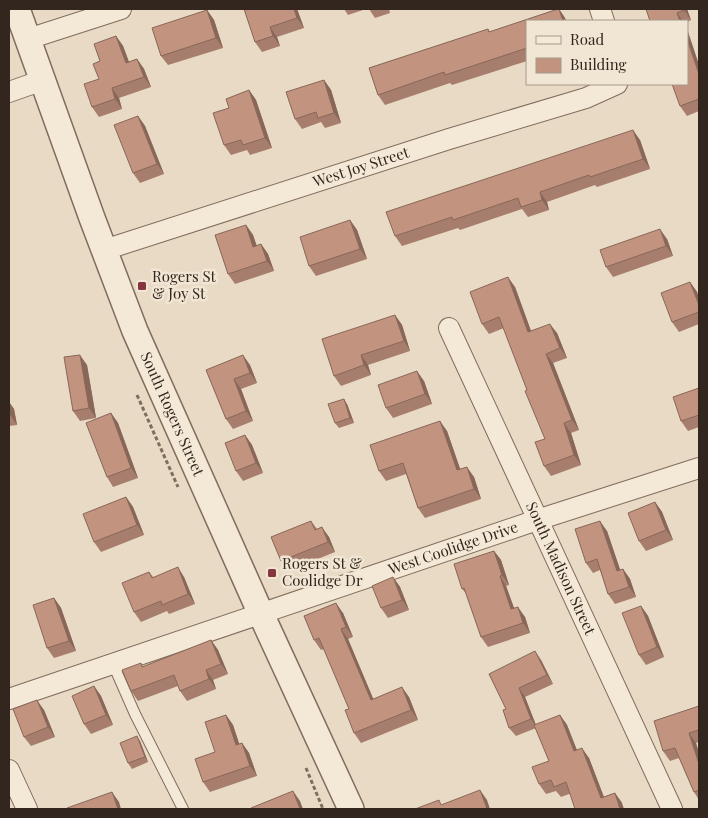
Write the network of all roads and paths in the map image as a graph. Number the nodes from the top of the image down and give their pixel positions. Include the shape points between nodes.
1 (17, 9) edge
2 (121, 9) edge
3 (28, 39) junction
4 (43, 80) junction
5 (615, 85) edge
6 (9, 92) edge
7 (104, 250) junction
8 (449, 328) dead end
9 (699, 468) edge
10 (538, 520) junction
11 (261, 614) junction
12 (113, 664) junction
13 (9, 699) edge
14 (9, 770) edge
15 (27, 809) edge
16 (183, 809) edge
17 (351, 809) edge
18 (672, 809) edge

1 - 3 street, South Rogers Street
2 - 3 street
3 - 4 street, South Rogers Street
4 - 6 street
4 - 7 street, South Rogers Street
5 - 7 street, West Joy Street via 586,98
7 - 11 street, South Rogers Street via 135,331
8 - 10 street, South Madison Street
9 - 10 street, West Coolidge Drive
10 - 11 street, West Coolidge Drive
10 - 18 street, South Madison Street
11 - 12 street, West Coolidge Drive
11 - 17 street, South Rogers Street
12 - 13 street, West Coolidge Drive
12 - 16 lane via 134,714
14 - 15 street

